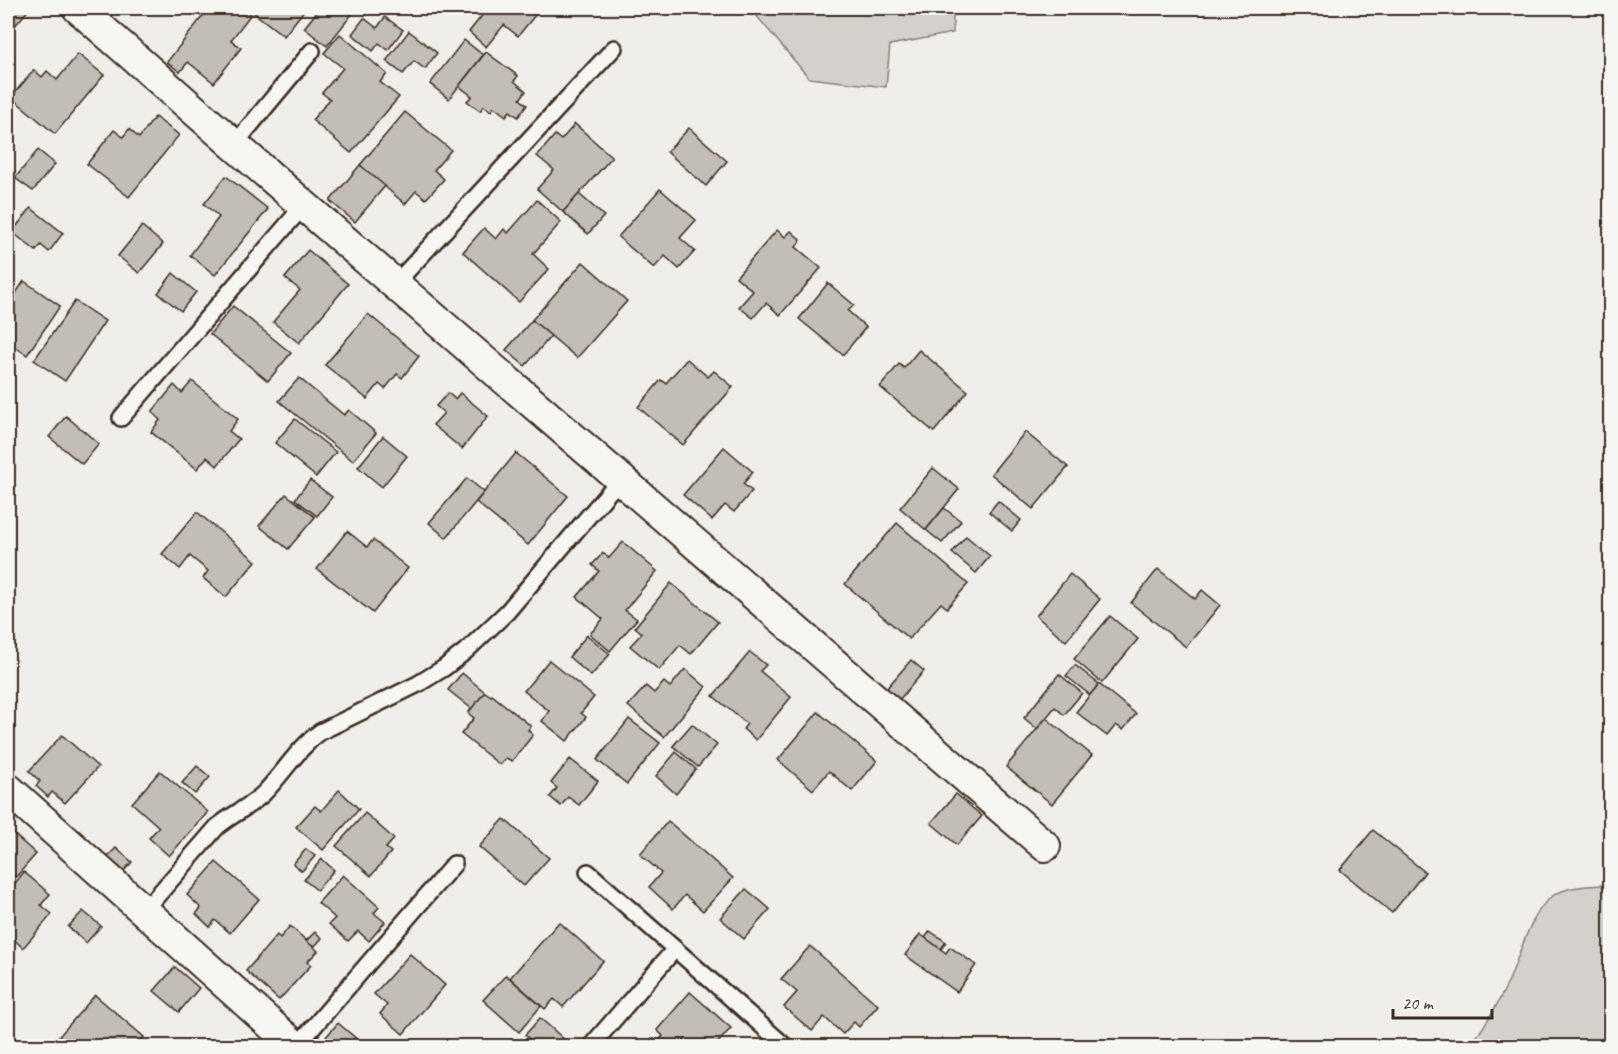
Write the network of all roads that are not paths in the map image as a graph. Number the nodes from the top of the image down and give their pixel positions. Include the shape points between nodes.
1 (78, 8) edge
2 (614, 48) dead end
3 (312, 51) dead end
4 (234, 145) junction
5 (304, 205) junction
6 (396, 284) junction
7 (121, 418) dead end
8 (621, 478) junction
9 (8, 789) edge
10 (1045, 846) dead end
11 (454, 864) dead end
12 (588, 872) dead end
13 (144, 911) junction
14 (675, 949) junction
15 (296, 1047) edge
16 (591, 1047) edge
17 (785, 1047) edge

1 - 4 street
2 - 6 lane
3 - 4 lane
4 - 5 street
5 - 6 street
5 - 7 lane
6 - 8 street
8 - 10 street
8 - 13 lane via 486,633 418,684 307,741 264,793 217,827
9 - 13 street
11 - 15 lane
12 - 14 lane
13 - 15 street
14 - 16 lane
14 - 17 lane

